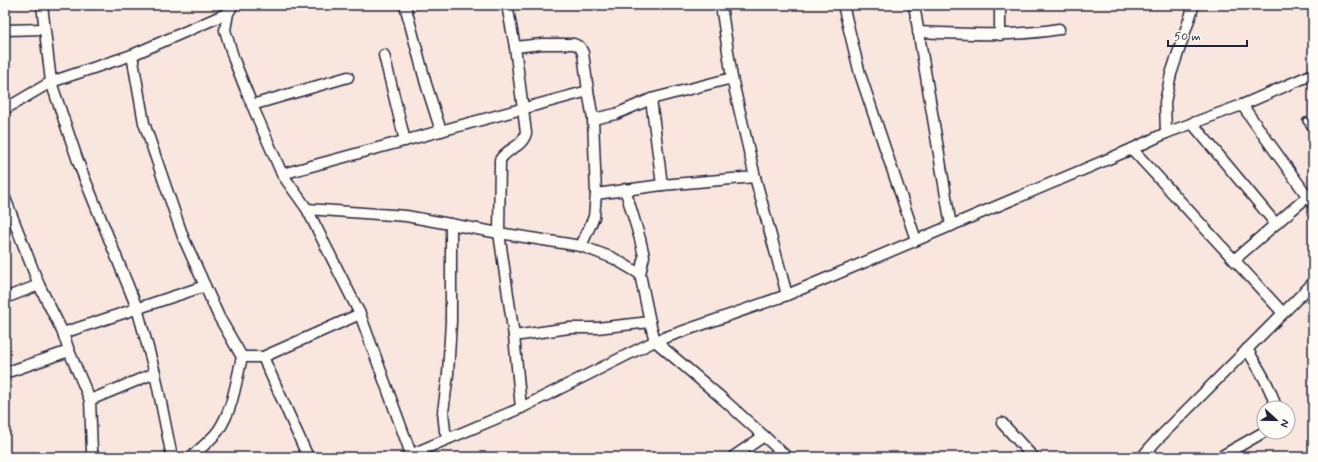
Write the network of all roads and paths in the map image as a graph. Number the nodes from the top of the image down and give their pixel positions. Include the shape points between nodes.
1 (42, 5) edge
2 (405, 5) edge
3 (507, 5) edge
4 (721, 5) edge
5 (843, 5) edge
6 (914, 5) edge
7 (1000, 5) edge
8 (1194, 5) edge
9 (231, 9) edge
10 (44, 29) junction
11 (1059, 29) dead end
12 (5, 30) edge
13 (918, 32) junction
14 (1000, 35) junction
15 (516, 47) junction
16 (132, 55) junction
17 (384, 55) dead end
18 (1313, 74) edge
19 (348, 77) dead end
20 (732, 78) junction
21 (51, 82) junction
22 (588, 91) junction
23 (651, 99) junction
24 (252, 105) junction
25 (1242, 105) junction
26 (522, 108) junction
27 (5, 109) edge
28 (593, 119) junction
29 (1306, 121) dead end
30 (1192, 123) junction
31 (1313, 130) edge
32 (441, 131) junction
33 (1166, 133) junction
34 (405, 141) junction
35 (1132, 149) junction
36 (282, 174) junction
37 (755, 177) junction
38 (662, 185) junction
39 (625, 189) junction
40 (596, 194) junction
41 (5, 198) edge
42 (1310, 201) edge
43 (307, 209) junction
44 (451, 224) junction
45 (1276, 224) junction
46 (951, 226) junction
47 (499, 233) junction
48 (916, 240) junction
49 (581, 246) junction
50 (1234, 260) junction
51 (640, 274) junction
52 (1313, 283) edge
53 (39, 285) junction
54 (205, 286) junction
55 (787, 295) junction
56 (5, 298) edge
57 (137, 308) junction
58 (1283, 313) junction
59 (360, 314) junction
60 (650, 322) junction
61 (63, 333) junction
62 (514, 336) junction
63 (655, 341) junction
64 (1247, 349) junction
65 (69, 351) junction
66 (242, 357) junction
67 (263, 357) junction
68 (5, 373) edge
69 (155, 373) junction
70 (90, 400) junction
71 (1273, 400) edge
72 (521, 408) junction
73 (1002, 423) dead end
74 (764, 436) junction
75 (1256, 437) edge
76 (449, 438) junction
77 (408, 456) edge
78 (94, 457) edge
79 (172, 457) edge
80 (191, 457) edge
81 (308, 457) edge
82 (733, 457) edge
83 (787, 457) edge
84 (1033, 457) edge
85 (1142, 457) edge
86 (1220, 457) edge

1 - 10 street
2 - 32 street
3 - 15 street
4 - 20 street
5 - 48 street via 860,74
6 - 13 street
7 - 14 street
8 - 33 street via 1171,74 1166,102
9 - 16 street
9 - 24 street via 225,30
10 - 12 street
10 - 21 street
11 - 14 street
13 - 14 street
13 - 46 street
15 - 22 street via 574,44 580,47
15 - 26 street
16 - 21 street
16 - 54 street via 144,123 183,237
17 - 34 street
18 - 25 street
19 - 24 street
20 - 23 street
20 - 37 street
21 - 27 street
21 - 57 street via 80,167
22 - 26 street
22 - 28 street
23 - 28 street via 616,114
23 - 38 street
24 - 36 street
25 - 30 street
25 - 42 street
26 - 32 street
26 - 47 street via 526,133 524,139 504,153 500,160
28 - 40 street
29 - 31 lane
30 - 33 street
30 - 45 street
32 - 34 street
33 - 35 street
34 - 36 street
35 - 46 street
35 - 50 street
36 - 43 street
37 - 38 street
37 - 55 street
38 - 39 street
39 - 40 street
39 - 51 street via 644,256
40 - 49 street via 594,217
41 - 53 street
42 - 45 street
43 - 44 street via 406,216
43 - 59 street
44 - 47 street
44 - 76 street via 451,321 443,412 445,431
45 - 50 street
46 - 48 street
47 - 49 street
47 - 62 street
48 - 55 street
49 - 51 street via 613,258
50 - 58 street
51 - 60 street
52 - 58 street
53 - 56 street
53 - 61 street
54 - 57 street
54 - 66 street
55 - 63 street
57 - 61 street
57 - 69 street
58 - 64 street
59 - 67 street
59 - 77 street
60 - 62 street via 597,328 569,328
60 - 63 street
61 - 65 street
62 - 72 street
63 - 72 street
63 - 74 street
64 - 71 street
64 - 85 street
65 - 68 street
65 - 70 street
66 - 67 street
66 - 80 street via 227,415 217,431
67 - 81 street
69 - 70 street
69 - 79 street
70 - 78 street
72 - 76 street
73 - 84 street
74 - 82 street
74 - 83 street
75 - 86 street
76 - 77 street

